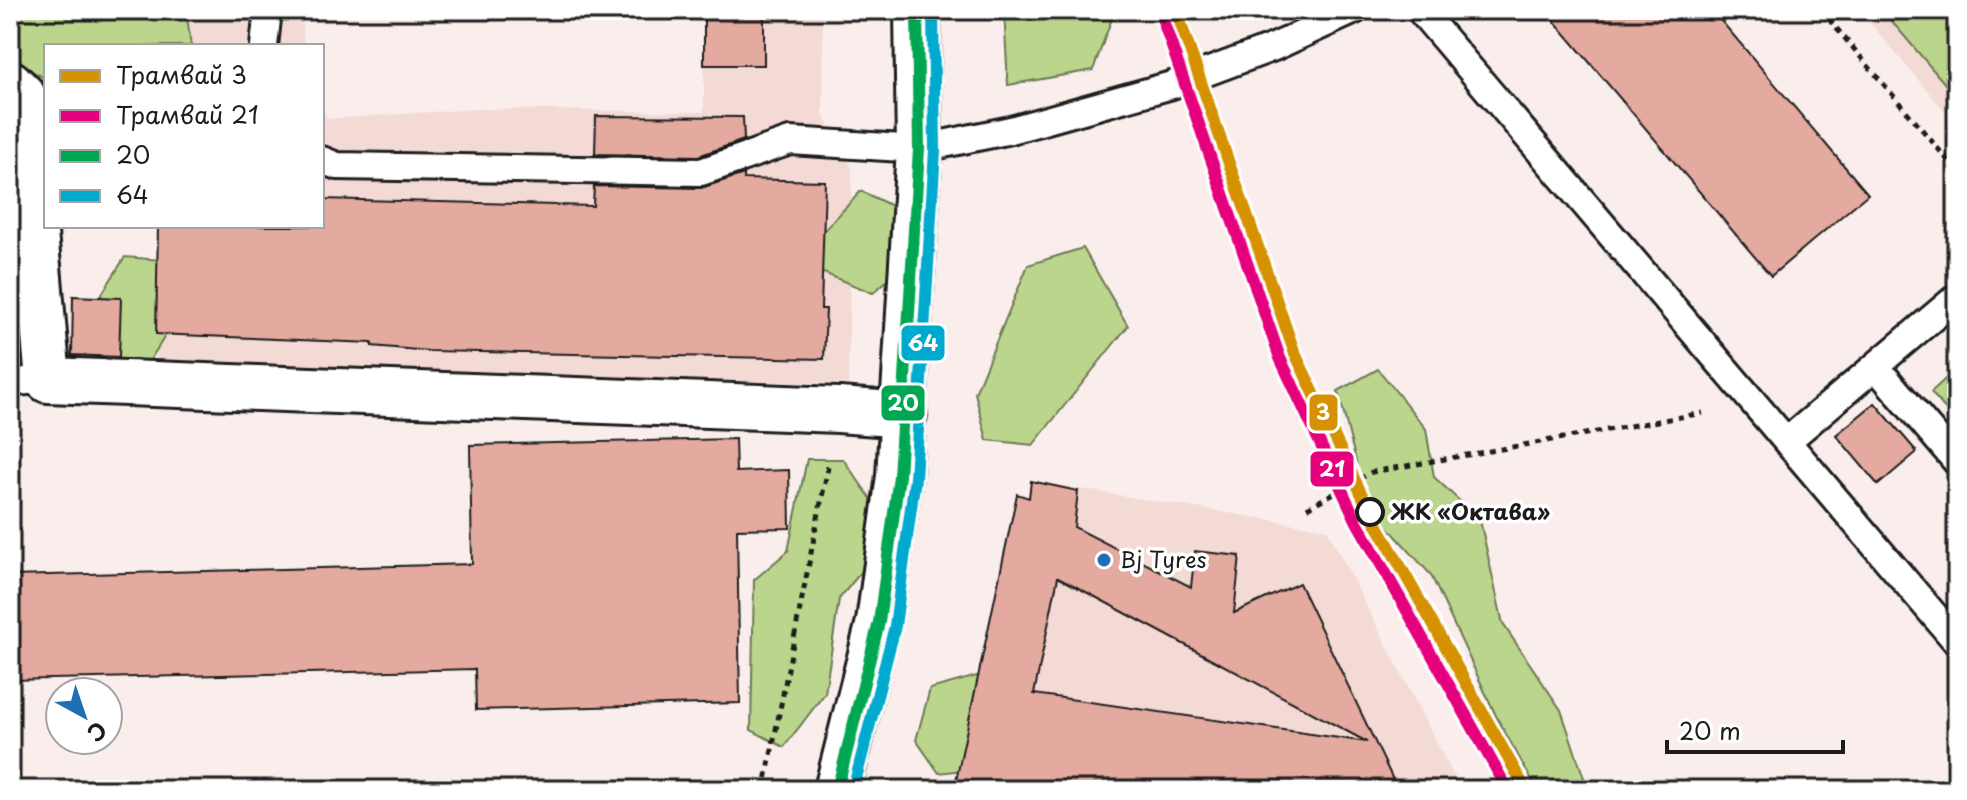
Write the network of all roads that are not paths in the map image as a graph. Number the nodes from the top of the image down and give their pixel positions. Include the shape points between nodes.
1 (268, 10) edge
2 (917, 10) edge
3 (1355, 10) edge
4 (1420, 10) edge
5 (264, 44) edge
6 (10, 83) edge
7 (919, 149) junction
8 (324, 161) edge
9 (1957, 297) edge
10 (1876, 367) junction
11 (29, 381) edge
12 (904, 415) junction
13 (1787, 441) junction
14 (1957, 462) edge
15 (1957, 642) edge
16 (837, 790) edge

1 - 5 lane
2 - 7 street
3 - 7 lane via 1172,85 1011,130
4 - 13 lane
6 - 11 street via 23,96
7 - 8 lane via 790,141 701,172 337,166
7 - 12 street
9 - 10 lane
10 - 13 lane
10 - 14 lane
11 - 12 street
12 - 16 street via 879,622
13 - 15 lane

